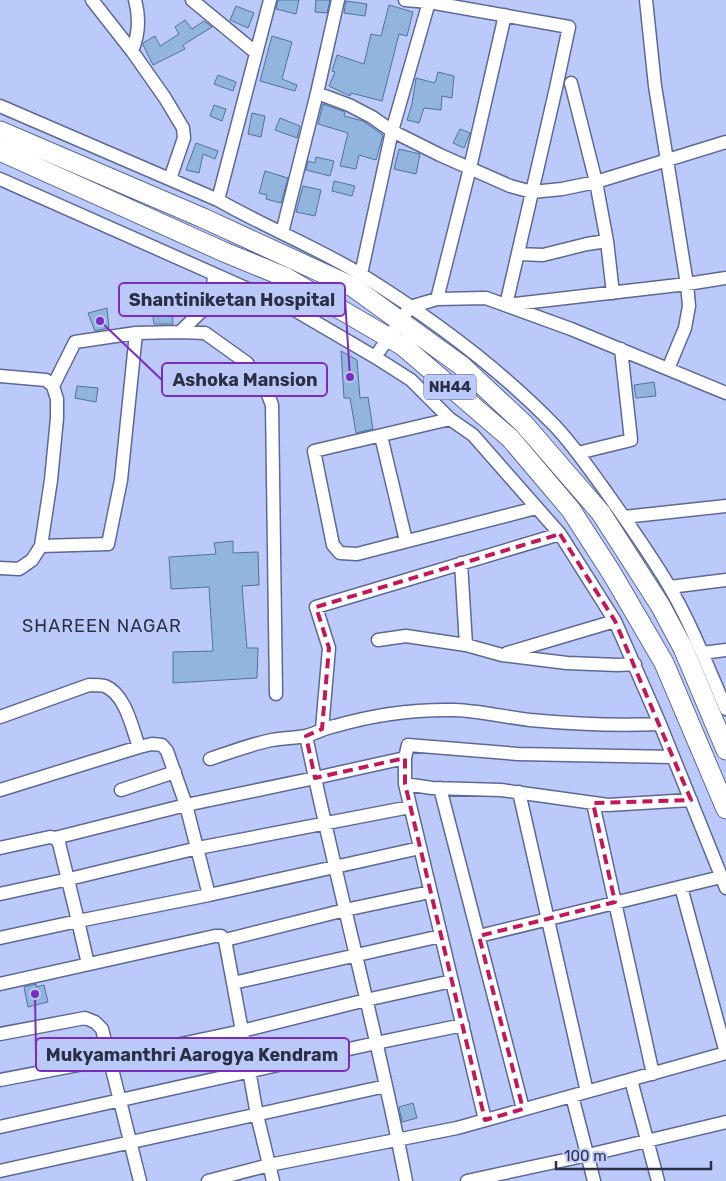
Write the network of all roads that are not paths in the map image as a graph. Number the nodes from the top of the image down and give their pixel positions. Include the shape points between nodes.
1 (92, 0) edge
2 (135, 0) edge
3 (192, 0) edge
4 (270, 0) edge
5 (338, 0) edge
6 (405, 0) edge
7 (646, 0) edge
8 (430, 1) edge
9 (505, 15) junction
10 (132, 51) junction
11 (255, 52) junction
12 (572, 83) dead end
13 (317, 93) junction
14 (0, 106) edge
15 (0, 131) edge
16 (392, 131) junction
17 (726, 142) edge
18 (0, 151) edge
19 (666, 159) junction
20 (470, 168) junction
21 (0, 179) edge
22 (170, 180) junction
23 (596, 182) junction
24 (532, 192) junction
25 (218, 200) junction
26 (282, 233) junction
27 (607, 241) junction
28 (518, 254) junction
29 (361, 274) junction
30 (214, 275) junction
31 (726, 278) edge
32 (687, 284) junction
33 (613, 292) junction
34 (437, 299) junction
35 (506, 305) junction
36 (406, 314) junction
37 (180, 332) junction
38 (136, 333) junction
39 (388, 338) junction
40 (621, 350) junction
41 (375, 356) junction
42 (668, 369) junction
43 (0, 376) edge
44 (53, 386) junction
45 (726, 392) edge
46 (450, 419) junction
47 (382, 436) junction
48 (578, 453) junction
49 (726, 506) edge
50 (536, 508) junction
51 (624, 517) junction
52 (560, 534) junction
53 (406, 541) junction
54 (41, 546) junction
55 (461, 563) junction
56 (0, 568) edge
57 (726, 580) edge
58 (670, 586) junction
59 (615, 622) junction
60 (378, 640) dead end
61 (466, 644) junction
62 (726, 650) edge
63 (702, 653) junction
64 (502, 654) junction
65 (634, 664) junction
66 (276, 694) dead end
67 (726, 709) edge
68 (0, 717) edge
69 (660, 724) junction
70 (322, 729) junction
71 (306, 736) junction
72 (139, 747) junction
73 (726, 750) edge
74 (673, 757) junction
75 (405, 758) junction
76 (210, 759) dead end
77 (176, 772) junction
78 (315, 778) junction
79 (404, 784) junction
80 (440, 788) junction
81 (0, 790) edge
82 (121, 790) dead end
83 (519, 792) junction
84 (691, 800) junction
85 (593, 803) junction
86 (186, 805) junction
87 (410, 807) junction
88 (726, 809) edge
89 (325, 824) junction
90 (55, 838) junction
91 (0, 848) edge
92 (198, 848) junction
93 (420, 848) junction
94 (335, 866) junction
95 (69, 879) junction
96 (724, 882) edge
97 (681, 887) junction
98 (430, 892) junction
99 (0, 894) edge
100 (209, 894) junction
101 (615, 902) junction
102 (345, 910) junction
103 (548, 919) junction
104 (78, 921) junction
105 (440, 936) junction
106 (479, 936) junction
107 (0, 938) edge
108 (225, 940) junction
109 (356, 955) junction
110 (88, 964) junction
111 (452, 981) junction
112 (0, 984) edge
113 (233, 984) junction
114 (366, 1000) junction
115 (463, 1025) junction
116 (242, 1031) junction
117 (0, 1034) edge
118 (376, 1043) junction
119 (726, 1053) edge
120 (110, 1059) junction
121 (249, 1072) junction
122 (653, 1074) junction
123 (0, 1080) edge
124 (631, 1080) junction
125 (386, 1086) junction
126 (587, 1092) junction
127 (572, 1096) junction
128 (121, 1101) junction
129 (523, 1110) junction
130 (256, 1115) junction
131 (485, 1120) junction
132 (726, 1122) edge
133 (0, 1127) edge
134 (398, 1139) junction
135 (648, 1141) junction
136 (130, 1143) junction
137 (588, 1155) junction
138 (269, 1165) junction
139 (0, 1171) edge
140 (140, 1181) edge
141 (208, 1181) edge
142 (273, 1181) edge
143 (406, 1181) edge
144 (466, 1181) edge
145 (594, 1181) edge
146 (658, 1181) edge

1 - 10 street
2 - 10 street via 138,37
3 - 11 street
4 - 11 street
5 - 13 street
6 - 8 street
7 - 19 street
8 - 9 street
8 - 16 street
9 - 20 street
9 - 24 street via 568,27
10 - 22 street via 184,128 184,138
11 - 25 street
12 - 23 street
13 - 16 street via 349,105
13 - 26 street
14 - 22 street
15 - 36 highway, NH44 via 203,218
16 - 20 street
16 - 29 street
17 - 19 street
18 - 39 highway, NH44 via 285,277
19 - 23 street
19 - 32 street
20 - 24 street
20 - 34 street
21 - 30 street
22 - 25 street
23 - 24 street
23 - 27 street
24 - 28 street
25 - 26 street
26 - 29 street
27 - 28 street via 543,255
27 - 33 street
28 - 35 street
29 - 36 street
30 - 37 street via 212,301
30 - 41 street via 292,309
31 - 32 street
32 - 33 street
32 - 42 street via 689,306 685,328
33 - 35 street
34 - 35 street via 486,298
34 - 36 street
35 - 40 street
36 - 39 street
36 - 48 street via 436,323 512,385
36 - 73 highway, NH44 via 524,424 602,514 660,605 683,648
37 - 38 street
37 - 66 street via 205,333 247,363 272,405
38 - 44 street via 75,342
38 - 54 street via 121,480 108,544
39 - 41 street
39 - 88 highway, NH44 via 403,346 510,438 572,510 664,663
40 - 42 street
40 - 48 street via 631,440
41 - 46 street via 411,380
42 - 45 street
43 - 44 street via 46,380
44 - 54 street via 57,418
46 - 47 street
46 - 50 street via 472,435
47 - 53 street
47 - 53 street via 314,451 333,545 340,553 357,554
48 - 51 street
49 - 51 street
50 - 52 street
50 - 53 street
51 - 58 street
52 - 55 street
52 - 59 street
54 - 56 street via 32,560 19,569
55 - 61 street
55 - 70 street via 316,607 329,648
57 - 58 street
58 - 63 street
59 - 64 street
59 - 65 street
60 - 61 street via 406,636
61 - 64 street
62 - 63 street
63 - 67 street
64 - 65 street via 567,663
65 - 69 street
68 - 72 street via 89,685 104,686 117,694
69 - 70 street via 528,720 457,710 417,710 393,712
69 - 74 street
70 - 71 street
71 - 76 street via 260,742
71 - 78 street
72 - 77 street via 162,745
72 - 81 street
74 - 75 street via 518,754 408,745
74 - 84 street
75 - 78 street
75 - 79 street
77 - 82 street
77 - 86 street
78 - 86 street
78 - 89 street
79 - 80 street
79 - 87 street
80 - 83 street
80 - 106 street
83 - 85 street
83 - 103 street
84 - 85 street
84 - 96 street
85 - 101 street
86 - 90 street
86 - 92 street
87 - 89 street
87 - 93 street
89 - 92 street
89 - 94 street
90 - 91 street
90 - 95 street
92 - 95 street
92 - 100 street
93 - 94 street
93 - 98 street
94 - 100 street
94 - 102 street
95 - 99 street
95 - 104 street
96 - 97 street
97 - 101 street
97 - 119 street
98 - 102 street
98 - 105 street
100 - 104 street
101 - 103 street
101 - 122 street
102 - 108 street
102 - 109 street
103 - 106 street
103 - 126 street
104 - 107 street
104 - 110 street
105 - 109 street
105 - 111 street
106 - 129 street
108 - 110 street via 215,936
108 - 113 street
109 - 113 street
109 - 114 street
110 - 112 street
111 - 114 street
111 - 115 street
113 - 116 street
114 - 116 street
114 - 118 street
115 - 118 street
115 - 131 street
116 - 120 street
116 - 121 street
117 - 120 street via 85,1018 102,1028
118 - 121 street
118 - 125 street
119 - 122 street
120 - 123 street
120 - 128 street
121 - 128 street
121 - 130 street
122 - 124 street
124 - 126 street
124 - 135 street
125 - 130 street
125 - 134 street
126 - 127 street
127 - 129 street
127 - 137 street
128 - 133 street
128 - 136 street
129 - 131 street
130 - 136 street
130 - 138 street
131 - 134 street
132 - 135 street
134 - 138 street
134 - 143 street
135 - 137 street
135 - 146 street
136 - 139 street
136 - 140 street
137 - 144 street
137 - 145 street
138 - 141 street
138 - 142 street

